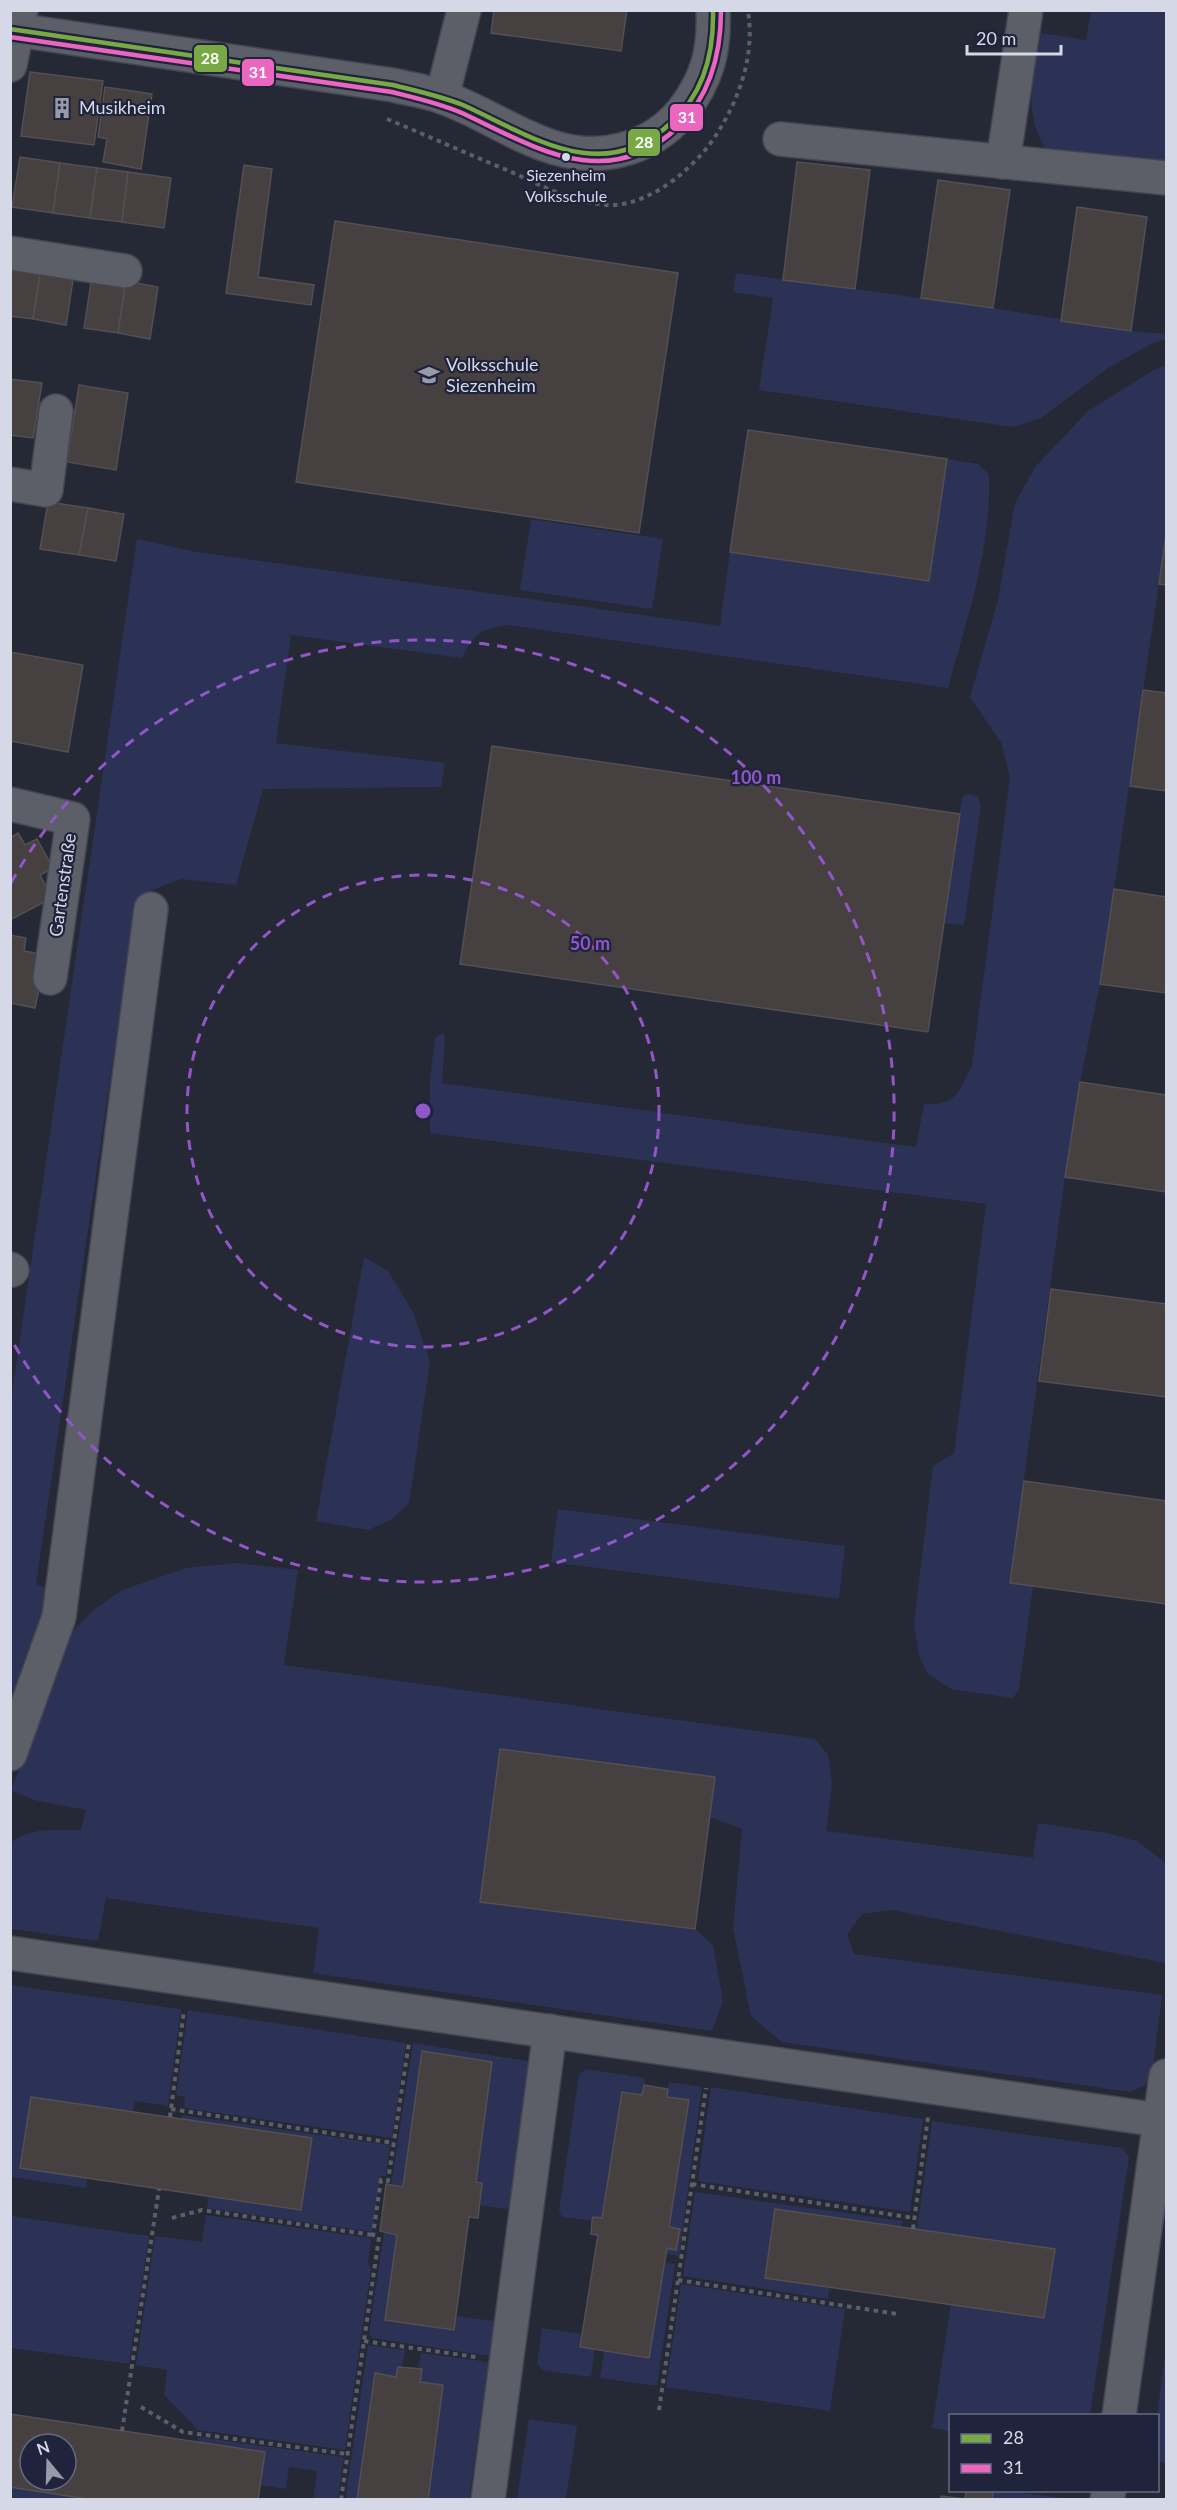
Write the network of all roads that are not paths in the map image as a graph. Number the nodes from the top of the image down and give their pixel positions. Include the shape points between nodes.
1 (464, 10) edge
2 (713, 10) edge
3 (1026, 10) edge
4 (16, 23) edge
5 (10, 65) edge
6 (442, 97) junction
7 (780, 139) dead end
8 (1003, 162) junction
9 (1167, 178) edge
10 (10, 253) edge
11 (125, 271) dead end
12 (56, 411) dead end
13 (10, 484) edge
14 (10, 804) edge
15 (151, 909) dead end
16 (50, 978) dead end
17 (10, 1754) edge
18 (10, 1953) edge
19 (550, 2031) junction
20 (1167, 2076) edge
21 (1163, 2121) edge
22 (1119, 2414) edge
23 (488, 2499) edge

1 - 6 street
2 - 6 street via 710,62 695,95 670,126 637,146 603,154 566,151 526,138
3 - 8 street
4 - 5 street
4 - 6 street via 393,85
7 - 8 street
8 - 9 street
10 - 11 street
12 - 13 street via 46,490
14 - 16 street, Gartenstraße via 72,819
15 - 17 street via 59,1617
18 - 19 street
19 - 21 street
19 - 23 street
20 - 21 street
21 - 22 street

